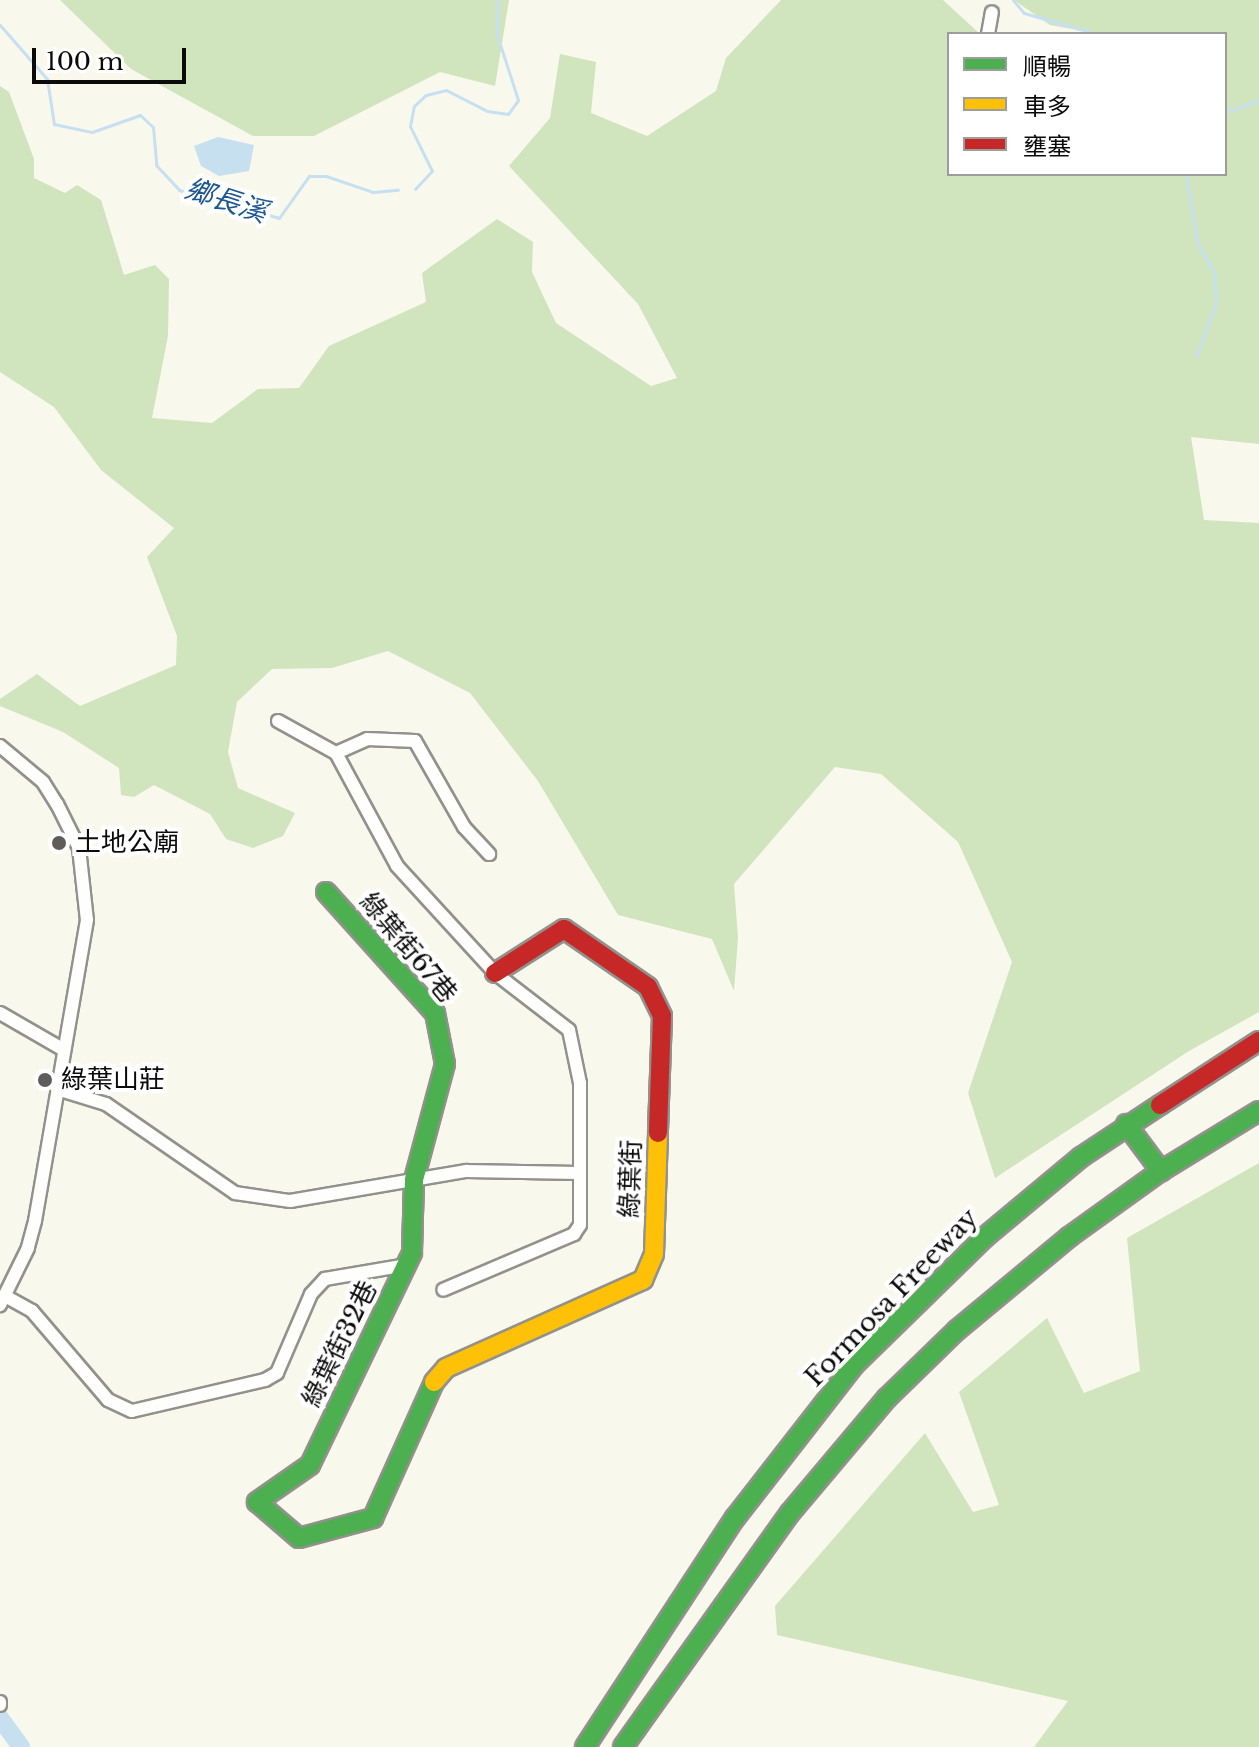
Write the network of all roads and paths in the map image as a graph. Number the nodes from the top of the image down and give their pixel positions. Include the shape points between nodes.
1 (992, 12) dead end
2 (988, 32) edge
3 (278, 721) dead end
4 (0, 746) edge
5 (336, 753) junction
6 (489, 854) dead end
7 (326, 892) dead end
8 (495, 973) junction
9 (0, 1013) edge
10 (1259, 1041) edge
11 (64, 1050) junction
12 (57, 1089) junction
13 (1259, 1111) edge
14 (1126, 1124) junction
15 (1161, 1171) junction
16 (579, 1173) junction
17 (414, 1180) junction
18 (406, 1265) junction
19 (443, 1290) dead end
20 (2, 1300) edge
21 (257, 1502) joint
22 (585, 1747) edge
23 (623, 1747) edge

1 - 2 street
3 - 5 street
4 - 11 street via 43,782 79,848 87,920
5 - 6 street via 367,739 415,741 464,827
5 - 8 street via 397,866
7 - 17 main road, 綠葉街67巷 via 435,1013 445,1064
8 - 16 street, 綠葉街 via 569,1030 580,1083
8 - 21 main road, 綠葉街 via 564,929 648,987 662,1016 654,1254 643,1280 446,1368 434,1382 373,1518 299,1538
9 - 11 street
10 - 14 main road, Formosa Freeway
11 - 12 street
12 - 17 street, 綠葉街 via 106,1104 235,1193 290,1201
12 - 20 street via 32,1234
13 - 15 main road
14 - 15 main road
14 - 22 main road, Formosa Freeway via 1039,1191 855,1364 735,1518
15 - 23 main road via 1069,1237 957,1330 860,1428 698,1637
16 - 17 street, 綠葉街 via 466,1171
16 - 19 street, 綠葉街 via 580,1225 559,1242
17 - 18 main road, 綠葉街32巷 via 412,1253
18 - 20 street via 325,1279 311,1294 277,1373 265,1380 132,1411 108,1400 32,1311
18 - 21 main road, 綠葉街32巷 via 310,1465

